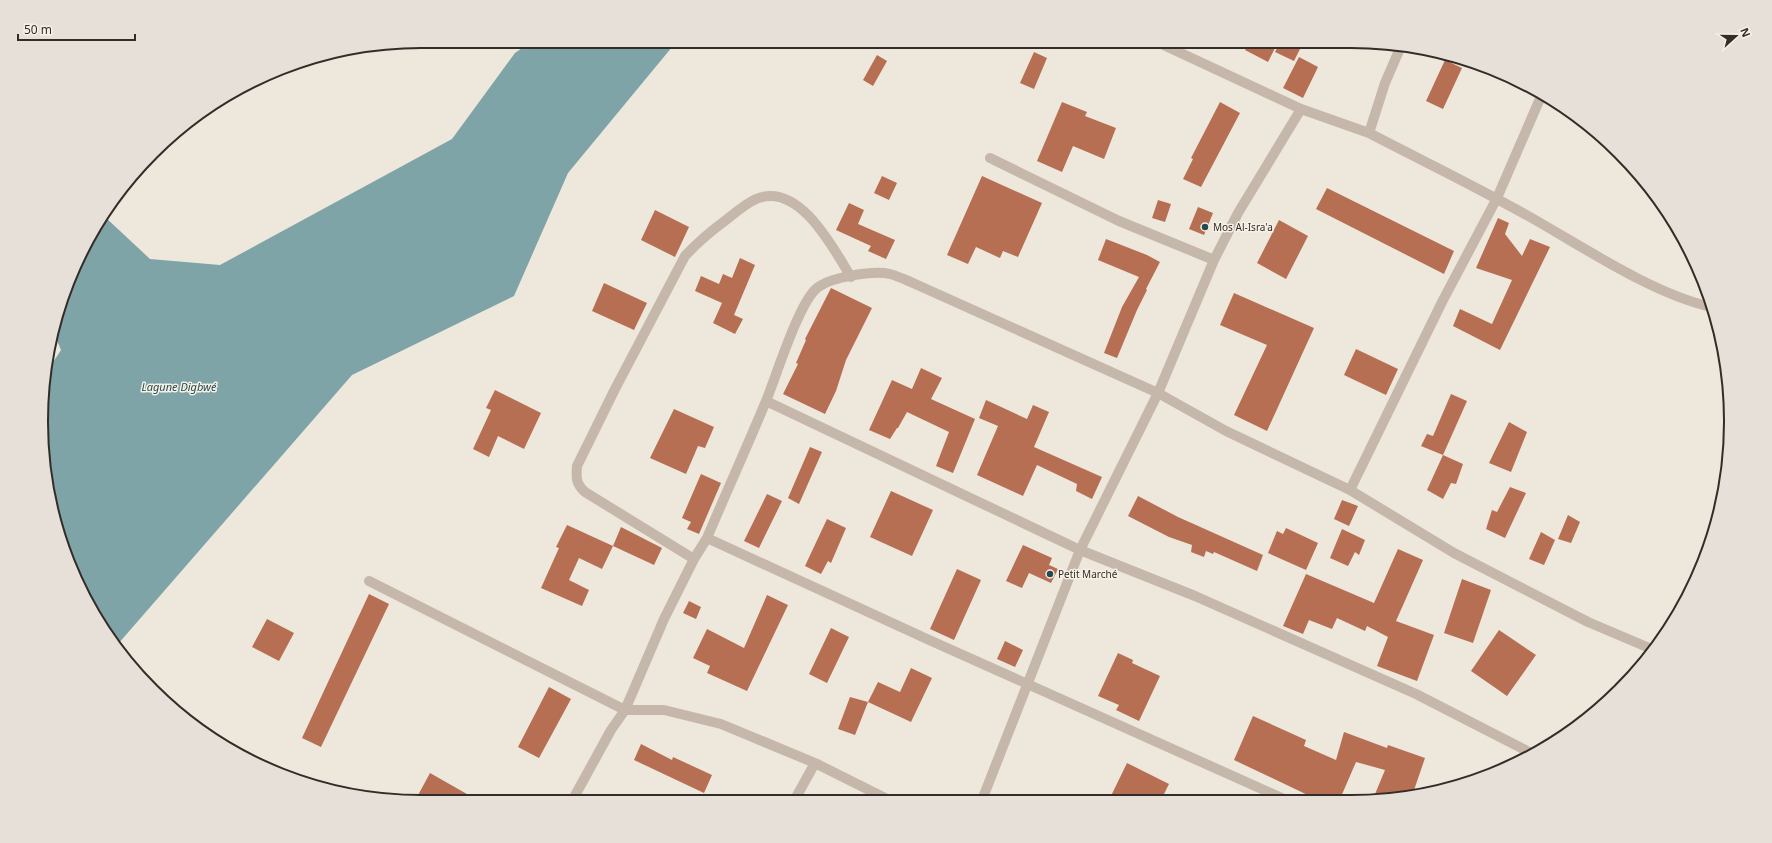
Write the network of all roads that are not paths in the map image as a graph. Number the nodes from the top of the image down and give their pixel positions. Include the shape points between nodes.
1 (1170, 48) edge
2 (1399, 51) edge
3 (1540, 100) edge
4 (1300, 109) junction
5 (1369, 133) junction
6 (990, 158) dead end
7 (1497, 198) junction
8 (1214, 260) junction
9 (851, 277) junction
10 (1705, 306) edge
11 (1158, 393) junction
12 (766, 401) junction
13 (1350, 490) junction
14 (706, 538) junction
15 (1080, 550) junction
16 (694, 559) junction
17 (369, 581) dead end
18 (1648, 647) edge
19 (1028, 683) junction
20 (625, 710) junction
21 (1526, 751) edge
22 (815, 763) junction
23 (576, 795) edge
24 (797, 795) edge
25 (879, 795) edge
26 (984, 795) edge
27 (1275, 795) edge

1 - 4 street
2 - 5 street via 1385,83
3 - 7 street
4 - 5 street
4 - 8 street via 1238,213
5 - 7 street
6 - 8 street via 1119,221
7 - 10 street via 1634,276 1691,302
7 - 13 street via 1442,302
8 - 11 street
9 - 11 street via 869,273 889,274 913,282
9 - 12 street via 817,288 808,297
9 - 16 street via 814,221 801,208 786,199 772,196 756,199 740,208 685,256 577,466 576,477 578,485 585,492
11 - 13 street via 1226,431
11 - 15 street
12 - 14 street
12 - 15 street
13 - 18 street via 1454,553 1588,622
14 - 16 street
14 - 19 street
15 - 19 street
15 - 21 street via 1195,596 1416,694
16 - 20 street via 664,619
17 - 20 street
19 - 26 street
19 - 27 street
20 - 22 street via 664,710 721,724
20 - 23 street via 611,730
22 - 24 street
22 - 25 street

